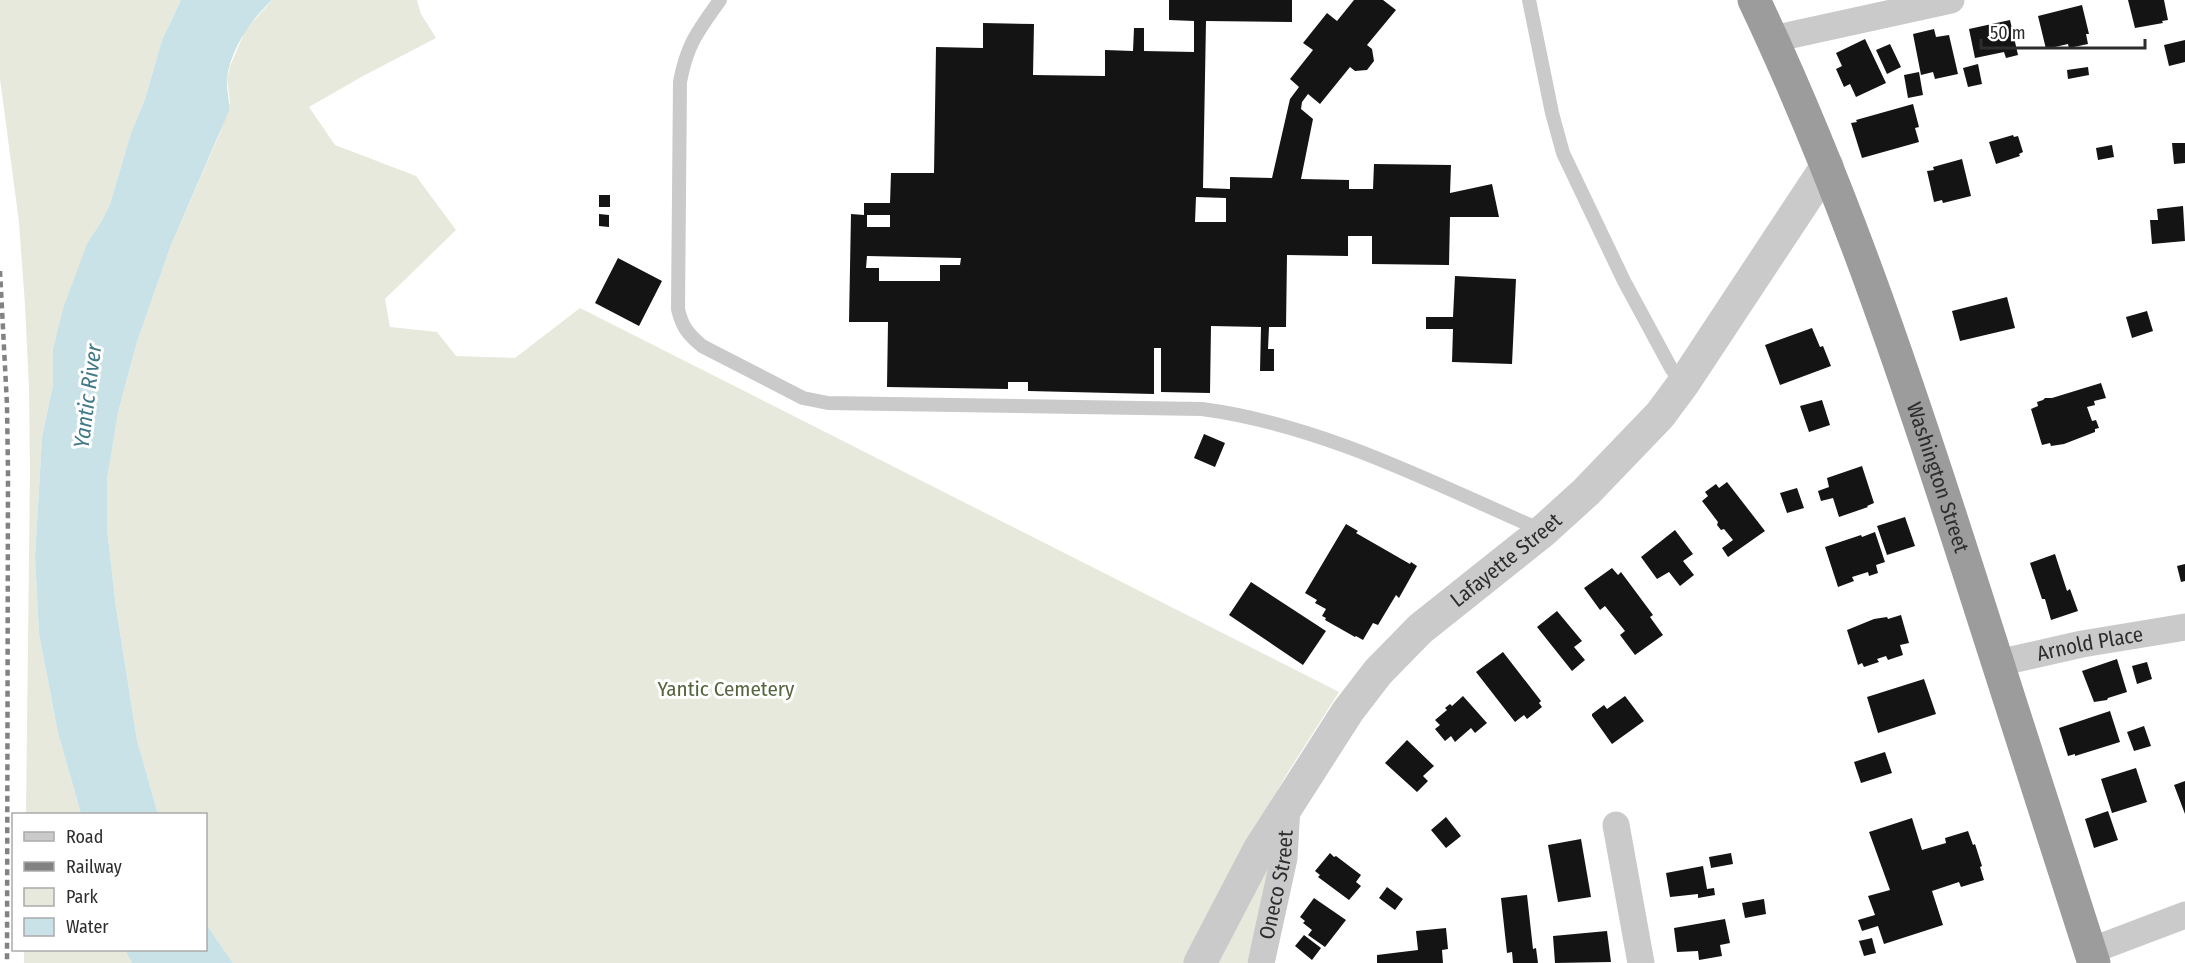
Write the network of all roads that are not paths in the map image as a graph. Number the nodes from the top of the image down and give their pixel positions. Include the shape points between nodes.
1 (720, 0) edge
2 (1529, 0) edge
3 (1754, 0) edge
4 (1951, 0) edge
5 (1773, 39) junction
6 (1827, 166) junction
7 (1683, 384) junction
8 (1543, 531) junction
9 (2185, 627) edge
10 (1998, 663) junction
11 (1287, 806) junction
12 (1616, 825) dead end
13 (2185, 915) edge
14 (2092, 957) edge
15 (1200, 963) edge
16 (1261, 963) edge
17 (1641, 963) edge

1 - 8 lane via 692,40 680,82 678,309 687,333 702,345 803,398 828,403 1202,409 1244,415 1331,439
2 - 7 lane via 1563,153 1624,281
3 - 5 highway, Washington Street
4 - 5 street
5 - 6 highway, Washington Street
6 - 7 street, Lafayette Street
6 - 10 highway, Washington Street via 1917,413
7 - 8 street, Lafayette Street via 1616,462
8 - 11 street, Lafayette Street via 1428,622 1386,663 1348,711
9 - 10 street, Arnold Place
10 - 14 highway, Washington Street
11 - 15 street, Lafayette Street via 1241,882
11 - 16 street, Oneco Street via 1282,867
12 - 17 street
13 - 14 street

